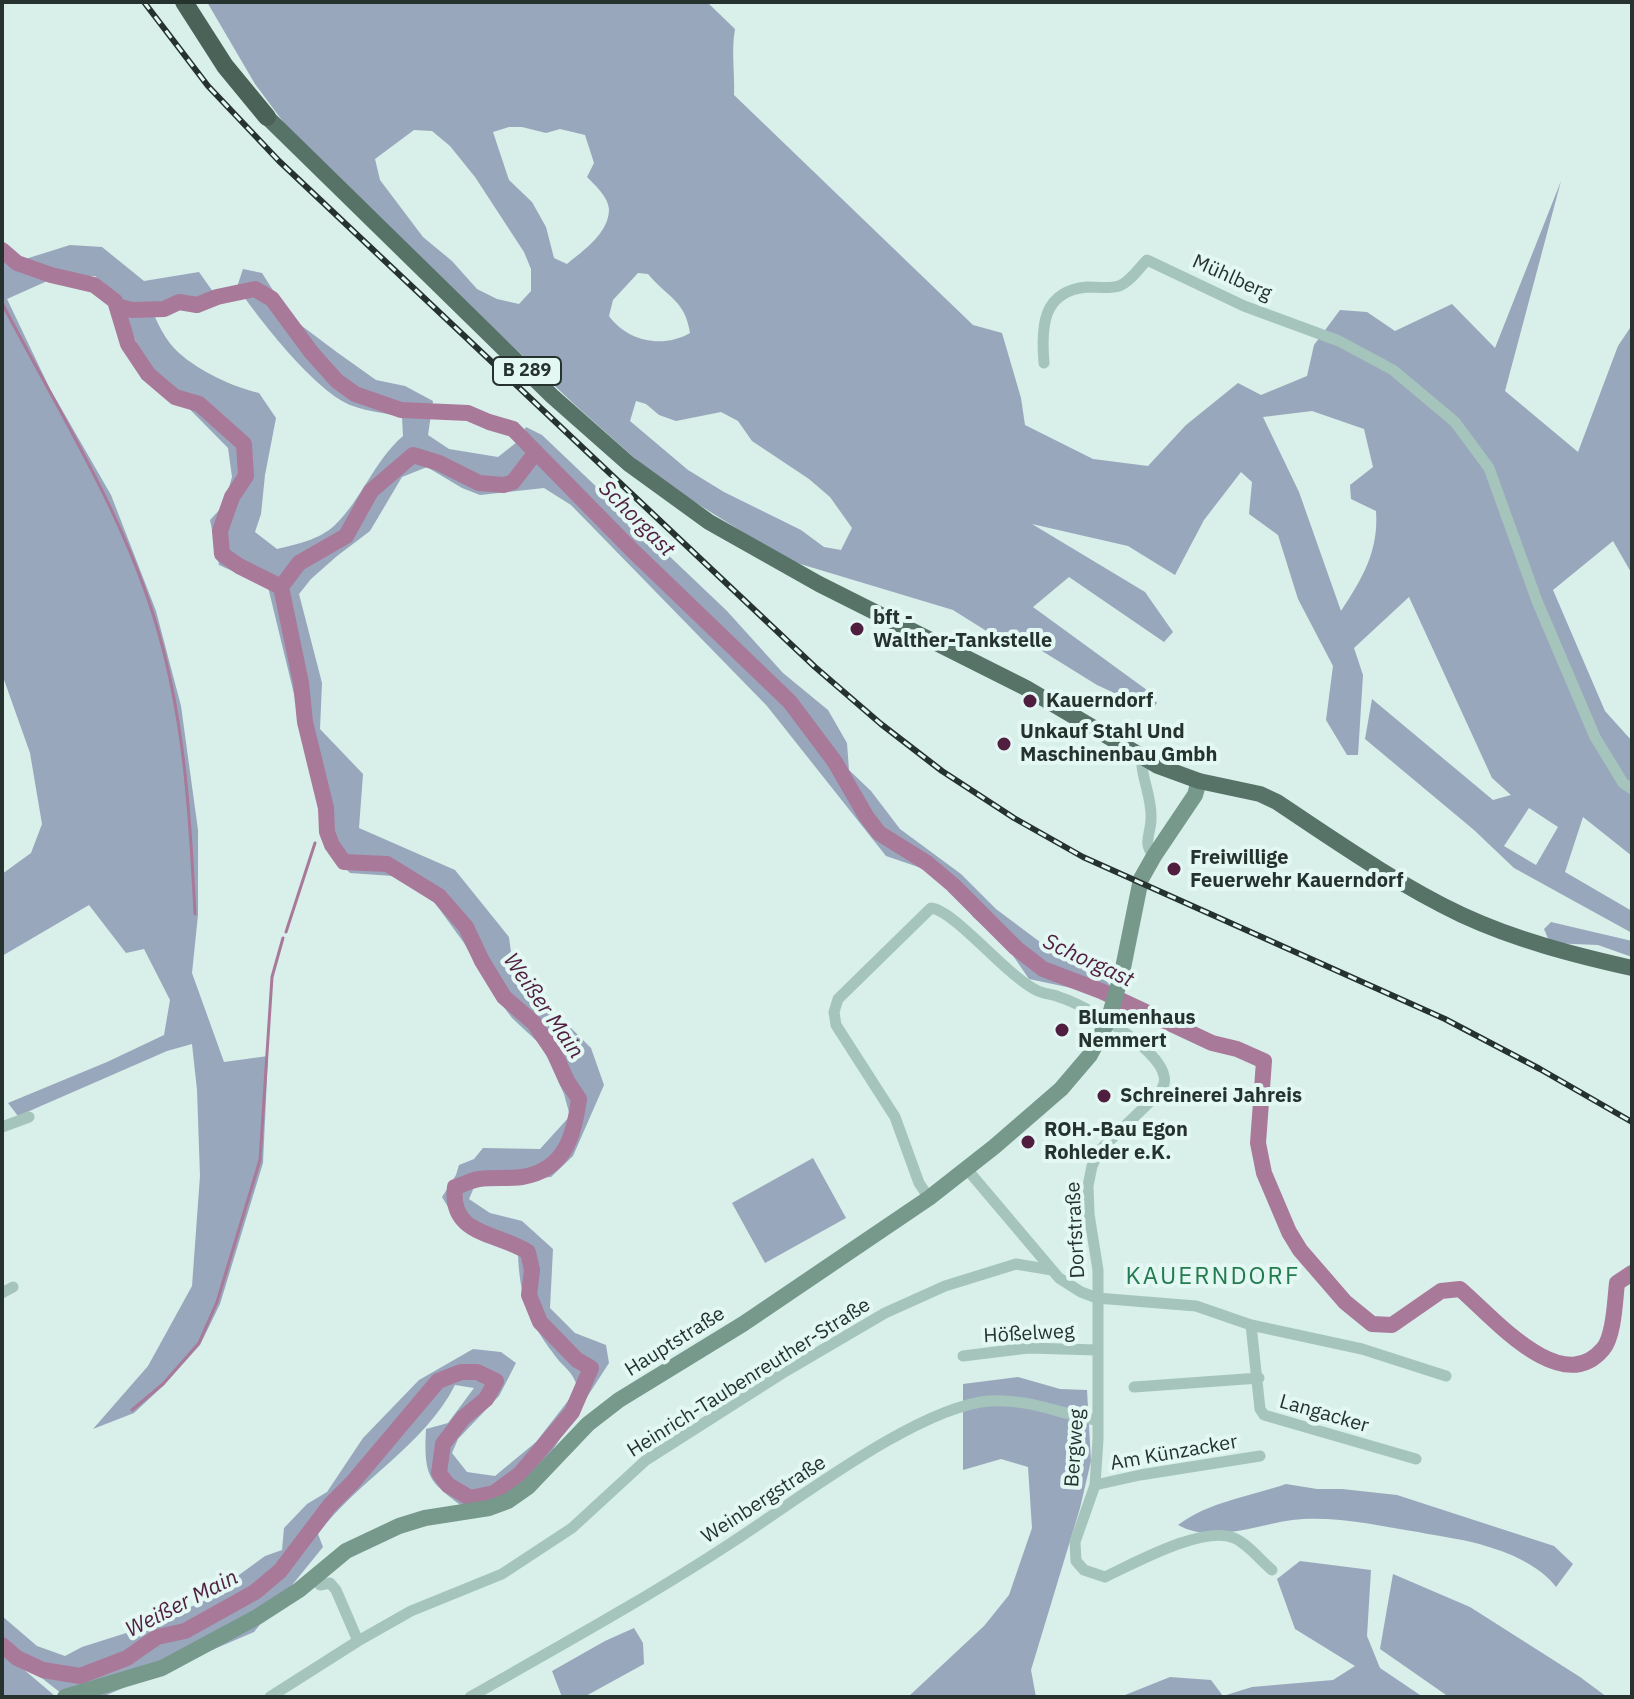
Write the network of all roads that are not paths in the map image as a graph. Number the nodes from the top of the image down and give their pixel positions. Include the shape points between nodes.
1 (184, 2) edge
2 (267, 117) joint
3 (1044, 363) dead end
4 (1145, 759) junction
5 (1199, 781) junction
6 (1632, 789) edge
7 (1154, 856) junction
8 (1632, 968) edge
9 (1110, 1015) junction
10 (29, 1117) dead end
11 (2, 1127) edge
12 (966, 1168) junction
13 (929, 1198) junction
14 (1023, 1237) junction
15 (1016, 1264) junction
16 (1052, 1270) junction
17 (1097, 1298) junction
18 (1251, 1325) junction
19 (1097, 1350) junction
20 (963, 1356) dead end
21 (1446, 1376) dead end
22 (1259, 1378) junction
23 (1134, 1387) dead end
24 (1096, 1420) junction
25 (1260, 1456) dead end
26 (1416, 1459) dead end
27 (1095, 1485) junction
28 (1272, 1570) dead end
29 (320, 1585) dead end
30 (358, 1641) junction
31 (288, 1692) edge
32 (65, 1697) edge
33 (270, 1697) edge
34 (470, 1697) edge

1 - 2 highway, B 289 via 225,66
2 - 4 main road, B 289 via 552,396 629,464 709,522 1026,688
3 - 6 street, Mühlberg via 1043,328 1054,302 1063,293 1084,287 1119,286 1147,260 1231,300 1339,341 1393,370 1455,422 1489,468 1537,601 1595,737
4 - 5 main road, B 289
4 - 7 street, Hauptstraße via 1151,820 1146,842
5 - 7 main road, Hauptstraße
5 - 8 main road, B 289 via 1269,798 1463,915 1529,942
7 - 9 main road, Hauptstraße via 1135,900 1130,944
9 - 12 main road, Hauptstraße via 1090,1055 1061,1089
9 - 13 street via 1036,991 931,908 838,999 836,1025 895,1117
9 - 17 street, Dorfstraße via 1157,1063 1164,1085 1100,1150 1092,1166 1089,1214
10 - 11 street
12 - 13 main road, Hauptstraße
12 - 14 street
13 - 32 main road, Hauptstraße via 743,1324 619,1400 508,1501 399,1526 346,1551 257,1617 162,1668
14 - 15 street
14 - 16 street
15 - 16 street, Heinrich-Taubenreuther-Straße
15 - 30 street, Heinrich-Taubenreuther-Straße via 945,1286 885,1313 646,1460 572,1528 502,1574 411,1611
16 - 17 street
17 - 18 street via 1196,1306
17 - 19 street, Bergweg
18 - 21 street via 1362,1349
18 - 22 street, Langacker
19 - 20 street, Hößelweg via 1028,1348
19 - 24 street, Bergweg
22 - 23 street
22 - 26 street, Langacker via 1264,1415
24 - 27 street, Bergweg
24 - 34 street, Weinbergstraße via 1019,1402 988,1401 949,1411 897,1436 730,1545
25 - 27 street, Am Künzacker
27 - 28 street, Bergweg via 1075,1542 1076,1561 1096,1576 1105,1577 1189,1540 1221,1534 1236,1538
29 - 30 street via 330,1583 336,1590
30 - 31 street, Heinrich-Taubenreuther-Straße
31 - 33 street, Heinrich-Taubenreuther-Straße

